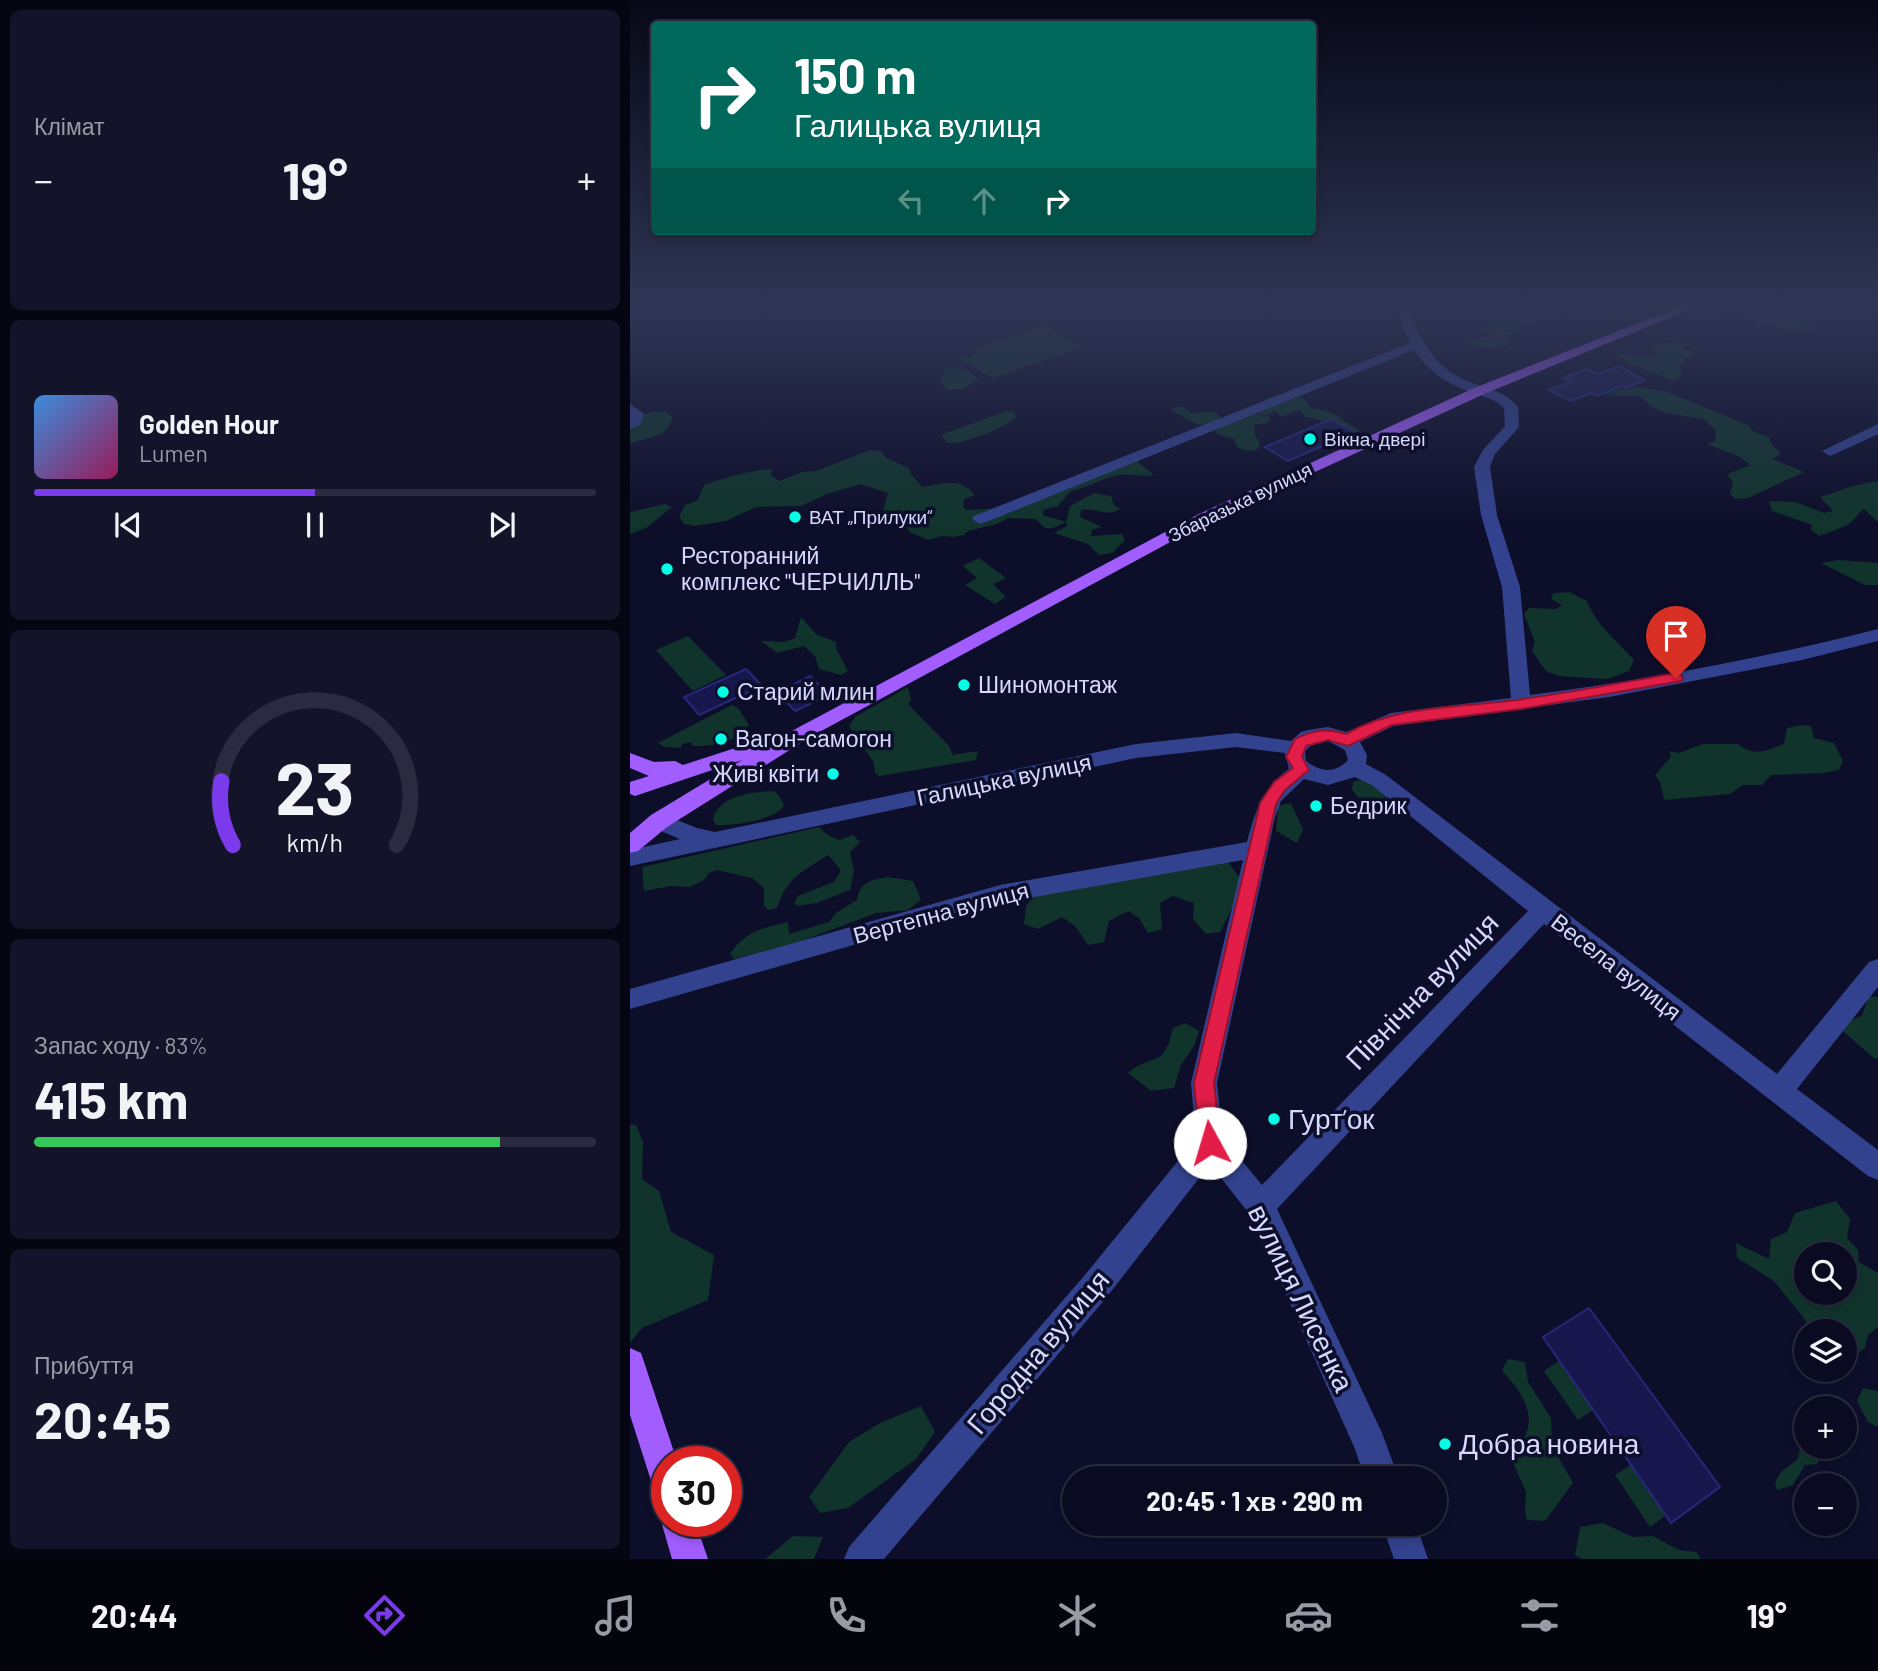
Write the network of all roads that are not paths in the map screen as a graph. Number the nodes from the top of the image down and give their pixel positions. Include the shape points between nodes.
1 (1329, 380) edge
2 (1455, 380) edge
3 (1507, 380) edge
4 (1479, 391) junction
5 (630, 408) edge
6 (630, 425) edge
7 (1878, 428) edge
8 (1830, 451) dead end
9 (979, 519) dead end
10 (1878, 635) edge
11 (1521, 705) junction
12 (805, 731) junction
13 (1348, 740) junction
14 (630, 760) edge
15 (1298, 760) junction
16 (715, 763) junction
17 (1354, 767) junction
18 (632, 784) edge
19 (659, 821) junction
20 (714, 839) junction
21 (630, 845) edge
22 (1256, 849) junction
23 (630, 858) edge
24 (1543, 910) junction
25 (1878, 970) edge
26 (630, 999) edge
27 (1779, 1092) junction
28 (1210, 1143) junction
29 (1878, 1167) edge
30 (1261, 1206) junction
31 (630, 1364) edge
32 (656, 1446) edge
33 (1377, 1466) edge
34 (1403, 1536) edge
35 (683, 1537) edge
36 (690, 1559) edge
37 (861, 1559) edge
38 (1411, 1559) edge

1 - 9 street
2 - 4 street
3 - 4 main road, Збаразька вулиця
4 - 11 street via 1501,396 1514,417 1512,427 1488,453 1482,467 1489,515 1511,587
4 - 12 main road, Збаразька вулиця via 1205,517
5 - 6 street via 636,414
7 - 8 street
10 - 11 street
11 - 13 street via 1391,720
12 - 16 main road, Збаразька вулиця
12 - 19 main road, Збаразька вулиця
13 - 15 street via 1328,734 1308,737
13 - 17 street via 1357,754
14 - 16 main road via 652,769
15 - 17 street, Галицька вулиця via 1319,778 1339,777
15 - 20 street, Галицька вулиця via 1275,743 1209,741 1136,751
15 - 22 street via 1268,803
16 - 18 main road, Збаразька вулиця
17 - 24 street, Весела вулиця via 1380,780
18 - 19 main road via 647,794
19 - 20 street, Галицька вулиця
19 - 21 main road, Збаразька вулиця
20 - 23 street, Галицька вулиця
22 - 26 street, Вертепна вулиця via 1000,894
22 - 28 street via 1204,1083
24 - 27 street, Весела вулиця
24 - 30 street, Північна вулиця
25 - 27 street
27 - 29 street, Весела вулиця
28 - 30 street, вулиця Лисенка
28 - 37 street, Городна вулиця via 1095,1287
30 - 33 street, вулиця Лисенка
31 - 32 main road
34 - 38 street
35 - 36 main road

